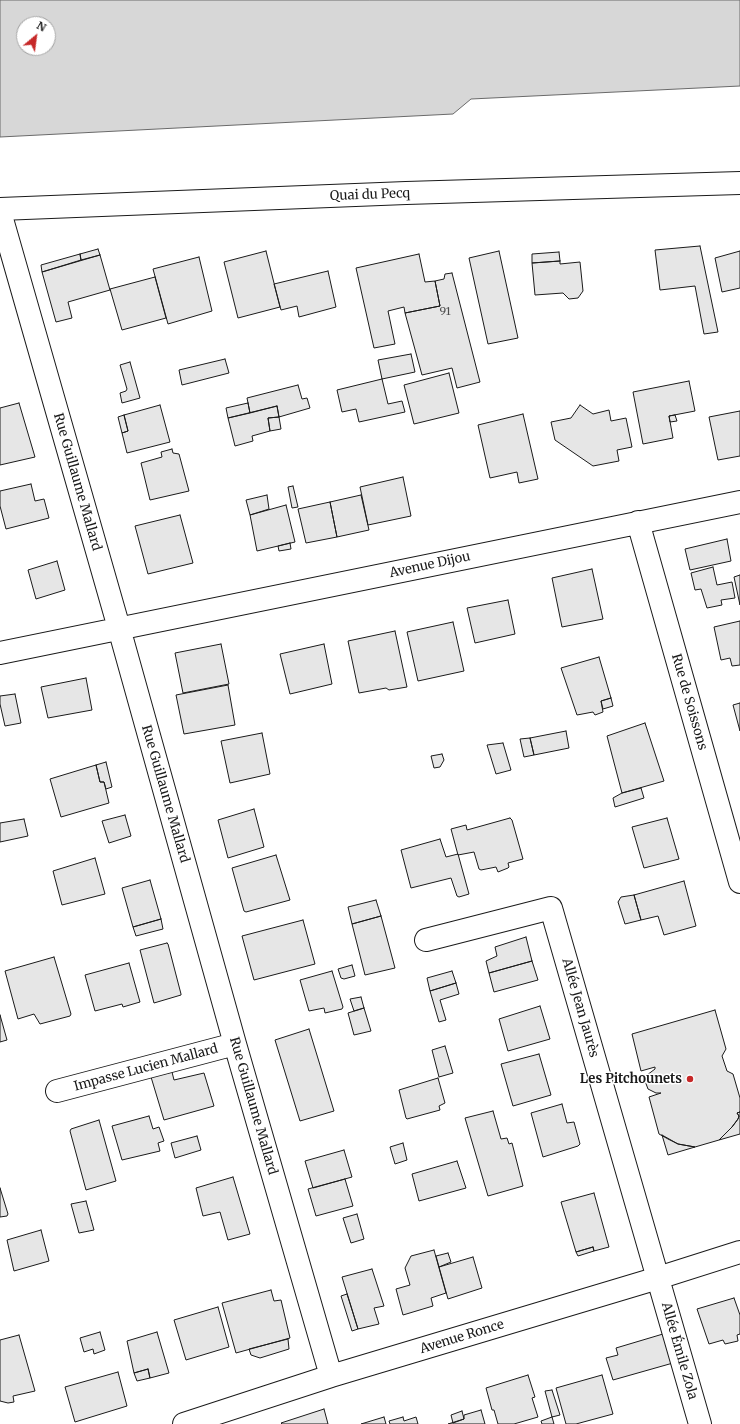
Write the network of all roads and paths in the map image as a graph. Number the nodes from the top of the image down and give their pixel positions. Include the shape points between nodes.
1 (740, 183) edge
2 (0, 210) edge
3 (740, 502) edge
4 (638, 522) junction
5 (119, 628) junction
6 (0, 652) edge
7 (740, 882) edge
8 (426, 940) dead end
9 (235, 1044) junction
10 (57, 1091) dead end
11 (740, 1252) edge
12 (658, 1278) junction
13 (331, 1376) junction
14 (184, 1424) edge
15 (700, 1424) edge

1 - 2 street, Quai du Pecq via 406,193
2 - 5 street, Rue Guillaume Mallard
3 - 4 street, Avenue Dijou
4 - 5 street, Avenue Dijou
4 - 7 street, Rue de Soissons
5 - 6 street, Avenue Dijou
5 - 9 street, Rue Guillaume Mallard
8 - 12 street, Allée Jean Jaurès via 551,908
9 - 10 street, Impasse Lucien Mallard
9 - 13 street, Rue Guillaume Mallard
11 - 12 street, Avenue Ronce
12 - 13 street, Avenue Ronce
12 - 15 street, Allée Émile Zola
13 - 14 street, Avenue Ronce

